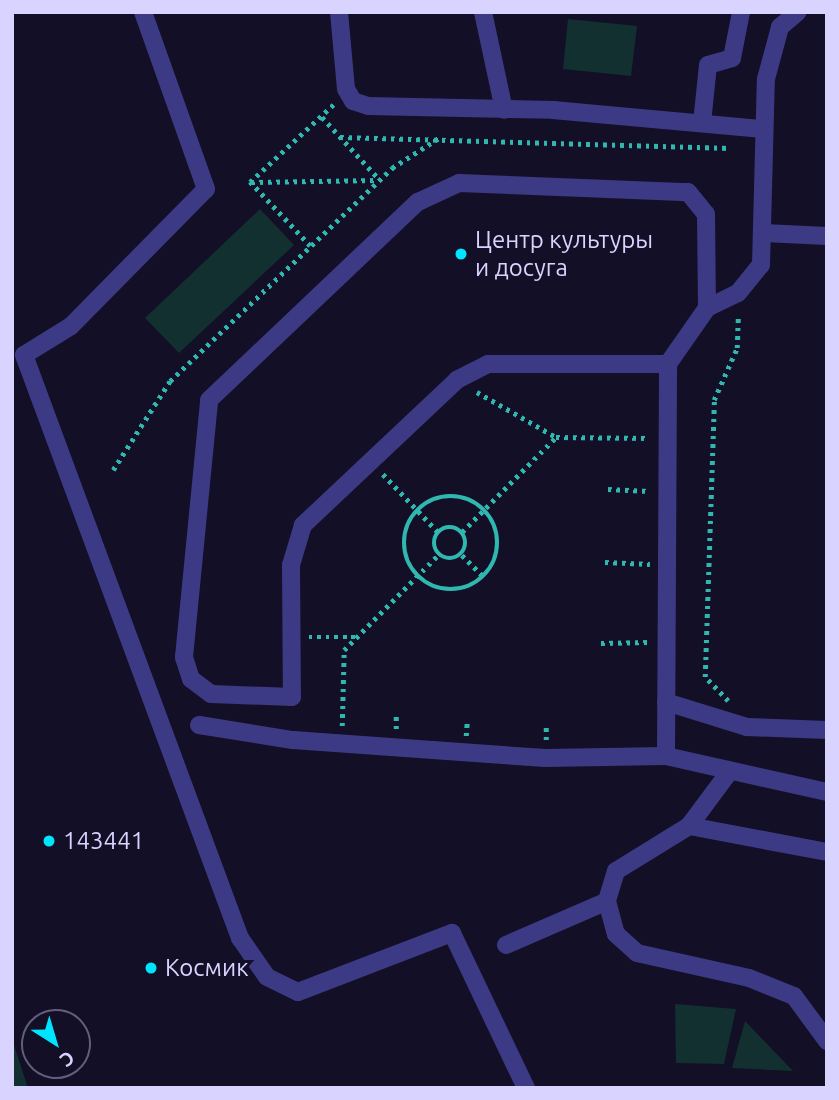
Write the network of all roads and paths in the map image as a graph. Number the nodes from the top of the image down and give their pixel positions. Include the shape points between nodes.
1 (142, 12) edge
2 (339, 12) edge
3 (483, 12) edge
4 (741, 12) edge
5 (798, 12) edge
6 (346, 89) junction
7 (504, 110) junction
8 (322, 117) junction
9 (702, 123) junction
10 (763, 129) junction
11 (442, 136) junction
12 (340, 137) junction
13 (762, 149) junction
14 (379, 180) junction
15 (250, 182) junction
16 (764, 233) junction
17 (827, 236) edge
18 (310, 246) junction
19 (738, 293) junction
20 (707, 309) junction
21 (668, 364) junction
22 (457, 380) junction
23 (556, 437) junction
24 (667, 439) junction
25 (370, 460) junction
26 (113, 470) dead end
27 (608, 489) dead end
28 (667, 492) junction
29 (418, 510) junction
30 (485, 510) junction
31 (438, 532) junction
32 (462, 532) junction
33 (438, 555) junction
34 (462, 555) junction
35 (605, 562) dead end
36 (667, 564) junction
37 (418, 577) junction
38 (484, 577) junction
39 (292, 637) junction
40 (357, 637) junction
41 (666, 641) junction
42 (601, 643) dead end
43 (666, 702) junction
44 (726, 721) junction
45 (199, 725) dead end
46 (827, 730) edge
47 (342, 743) junction
48 (666, 756) junction
49 (730, 771) junction
50 (827, 792) edge
51 (689, 826) junction
52 (827, 852) edge
53 (607, 901) junction
54 (506, 945) dead end
55 (827, 1041) edge
56 (526, 1088) edge

1 - 56 street via 206,189 71,326 24,355 240,938 267,977 298,992 452,933
2 - 6 street
3 - 7 street
4 - 9 street via 732,58 708,65
5 - 10 street via 780,27 775,42
6 - 7 street via 353,101 368,106
6 - 8 path
7 - 9 street
8 - 12 path
8 - 15 path
9 - 10 street
10 - 13 street
11 - 12 path
11 - 13 path
11 - 14 path via 413,150
12 - 14 path
13 - 16 street
14 - 15 path
14 - 18 path
15 - 18 path
16 - 17 street
16 - 19 street via 761,265
18 - 26 path via 170,381
19 - 20 street
19 - 44 path via 737,348 713,400 705,663 705,677 728,701
20 - 21 street
20 - 39 street via 706,214 688,192 459,183 418,201 209,400 187,669 211,694 292,697
21 - 22 street via 498,363
21 - 24 street
22 - 23 path
22 - 25 street
23 - 24 path
23 - 30 path
24 - 28 street
25 - 29 path
25 - 39 street via 303,525 295,543
27 - 28 path
28 - 36 street
29 - 30 path via 451,496
29 - 31 path
29 - 37 path via 404,544
30 - 32 path
30 - 38 path via 498,543
31 - 32 path via 450,527
31 - 33 path
32 - 34 path
33 - 34 path via 450,560
33 - 37 path
34 - 38 path
35 - 36 path
36 - 41 street
37 - 38 path via 451,590
37 - 40 path
39 - 40 path
40 - 47 path via 344,650
41 - 42 path
41 - 43 street
43 - 44 street
43 - 48 street
44 - 46 street
45 - 47 street
47 - 48 street via 545,758
48 - 49 street
49 - 50 street
49 - 51 street
51 - 52 street
51 - 53 street via 616,871
53 - 54 street
53 - 55 street via 616,934 637,953 749,978 794,996

